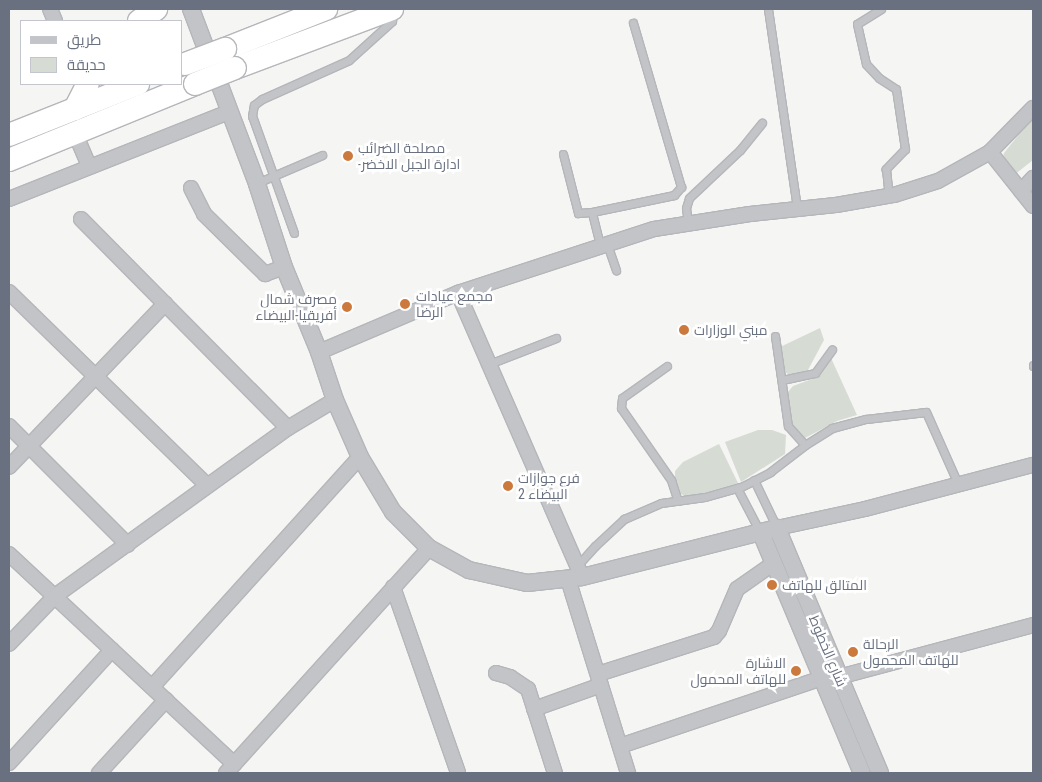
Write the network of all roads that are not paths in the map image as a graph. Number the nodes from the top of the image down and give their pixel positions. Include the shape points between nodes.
1 (156, 9) edge
2 (191, 9) edge
3 (326, 9) edge
4 (393, 9) edge
5 (768, 9) edge
6 (881, 9) edge
7 (140, 20) edge
8 (633, 22) dead end
9 (230, 59) junction
10 (187, 71) edge
11 (131, 85) edge
12 (162, 85) edge
13 (82, 92) edge
14 (1033, 108) edge
15 (229, 112) junction
16 (762, 123) dead end
17 (10, 130) edge
18 (75, 133) junction
19 (990, 152) junction
20 (563, 154) dead end
21 (322, 155) dead end
22 (9, 160) edge
23 (89, 166) junction
24 (275, 177) junction
25 (1033, 178) edge
26 (256, 184) junction
27 (191, 188) dead end
28 (1020, 190) junction
29 (889, 196) junction
30 (9, 199) edge
31 (1033, 206) edge
32 (797, 209) junction
33 (592, 212) junction
34 (81, 218) dead end
35 (688, 224) junction
36 (294, 233) dead end
37 (603, 245) junction
38 (284, 267) junction
39 (616, 270) dead end
40 (9, 292) edge
41 (458, 293) junction
42 (165, 304) junction
43 (775, 336) dead end
44 (556, 338) dead end
45 (832, 350) dead end
46 (319, 352) junction
47 (489, 364) junction
48 (667, 366) dead end
49 (94, 376) junction
50 (782, 380) junction
51 (335, 400) junction
52 (9, 426) edge
53 (288, 428) junction
54 (805, 445) junction
55 (29, 446) junction
56 (360, 457) junction
57 (1033, 465) edge
58 (9, 467) edge
59 (754, 480) junction
60 (958, 484) junction
61 (206, 485) junction
62 (737, 488) junction
63 (678, 501) junction
64 (777, 528) junction
65 (761, 532) junction
66 (128, 545) junction
67 (428, 548) junction
68 (9, 554) edge
69 (774, 563) junction
70 (576, 574) junction
71 (393, 588) junction
72 (55, 596) junction
73 (1033, 625) edge
74 (9, 644) edge
75 (112, 650) junction
76 (496, 673) dead end
77 (839, 677) junction
78 (822, 678) junction
79 (600, 680) junction
80 (152, 687) junction
81 (166, 700) junction
82 (534, 709) junction
83 (620, 746) junction
84 (9, 763) edge
85 (230, 769) edge
86 (98, 773) edge
87 (458, 773) edge
88 (555, 773) edge
89 (628, 773) edge
90 (862, 773) edge
91 (880, 773) edge

1 - 7 highway
2 - 15 street
3 - 9 highway
4 - 9 highway
4 - 24 lane via 392,21 349,60 254,105 252,116
5 - 32 lane
6 - 29 lane via 857,24 866,64 896,89 905,149 886,169
8 - 33 lane via 681,187 674,195
9 - 10 highway, bridge
11 - 13 highway
12 - 18 highway
13 - 17 highway
14 - 19 street
15 - 23 street
15 - 26 street
16 - 35 lane via 740,150 689,198 686,208
18 - 22 highway
18 - 23 street
19 - 28 street
19 - 29 street via 938,180
20 - 33 lane via 578,213
21 - 24 lane
23 - 30 street
24 - 26 lane
24 - 36 lane
25 - 28 street
26 - 38 street
27 - 38 street via 204,214 265,274
28 - 31 street
29 - 32 street
32 - 35 street
33 - 37 lane
34 - 42 street
35 - 37 street via 654,229
37 - 39 lane
37 - 41 street
38 - 46 street
40 - 49 street
41 - 46 street
41 - 47 street
42 - 49 street
42 - 53 street
43 - 50 lane
44 - 47 lane
45 - 50 lane via 815,373
46 - 51 street
47 - 70 street
48 - 63 lane via 622,398 621,408 671,480
49 - 55 street
49 - 61 street
50 - 54 lane via 788,426
51 - 53 street
51 - 56 street
52 - 55 street
53 - 61 street
54 - 59 lane
54 - 60 lane via 832,428 866,419 926,412
55 - 58 street
55 - 66 street
56 - 67 street via 393,512
56 - 80 street
57 - 60 street
59 - 62 lane
59 - 64 lane
60 - 64 street
61 - 66 street
62 - 63 lane
62 - 65 lane
63 - 70 lane via 660,503 624,520 595,546
64 - 65 street
64 - 77 street, شارع الخطوط
65 - 69 street, شارع الخطوط
65 - 70 street
66 - 72 street
67 - 70 street via 469,570 527,583
67 - 71 street
68 - 72 street
69 - 78 street, شارع الخطوط
69 - 79 street via 737,589 718,635
70 - 79 street
71 - 85 street
71 - 87 street
72 - 74 street
72 - 75 street
73 - 77 street
75 - 80 street
75 - 84 street
76 - 82 street via 510,677 528,689
77 - 91 street, شارع الخطوط
78 - 83 street
78 - 90 street, شارع الخطوط
79 - 82 street
79 - 83 street
80 - 81 street
81 - 85 street
81 - 86 street
82 - 88 street
83 - 89 street

